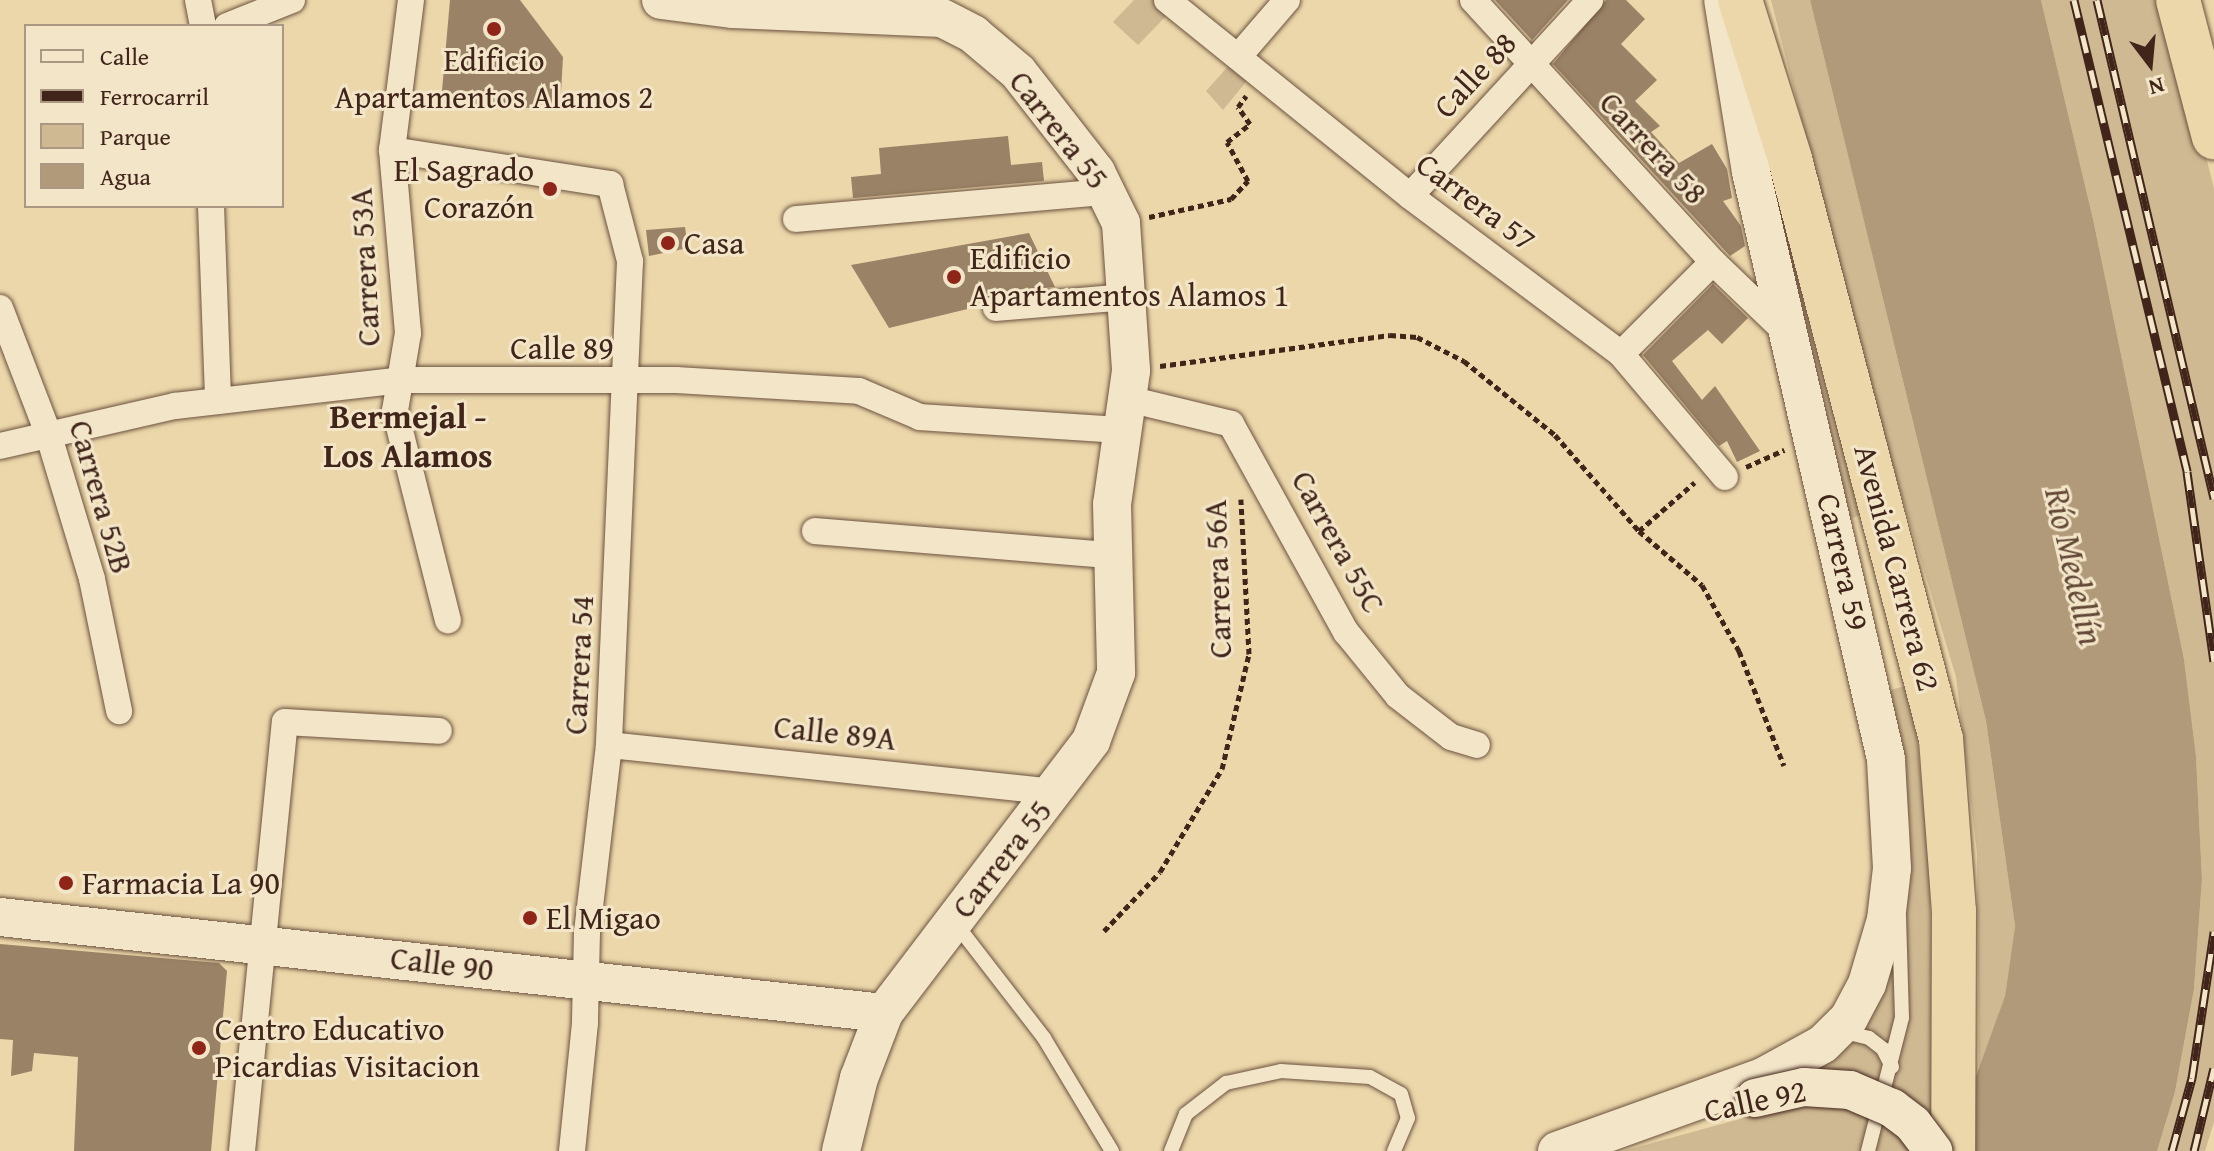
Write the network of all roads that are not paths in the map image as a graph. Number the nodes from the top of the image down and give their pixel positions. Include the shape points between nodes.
1 (198, 0) edge
2 (292, 0) edge
3 (411, 0) edge
4 (661, 0) edge
5 (1167, 0) edge
6 (1287, 0) edge
7 (1473, 0) edge
8 (1590, 0) edge
9 (1723, 0) edge
10 (1740, 0) edge
11 (2178, 0) edge
12 (203, 24) edge
13 (232, 24) edge
14 (1238, 57) junction
15 (1530, 65) junction
16 (2214, 137) edge
17 (392, 150) junction
18 (1410, 196) junction
19 (1114, 207) junction
20 (211, 208) edge
21 (796, 219) dead end
22 (1713, 262) junction
23 (1126, 297) junction
24 (0, 308) edge
25 (996, 308) dead end
26 (1790, 335) junction
27 (1621, 354) junction
28 (402, 380) junction
29 (628, 382) junction
30 (1127, 400) junction
31 (218, 401) junction
32 (48, 433) junction
33 (0, 446) edge
34 (1720, 471) road end
35 (815, 531) dead end
36 (1110, 555) junction
37 (448, 620) dead end
38 (119, 711) dead end
39 (439, 731) dead end
40 (609, 745) junction
41 (1477, 745) dead end
42 (1054, 792) junction
43 (1892, 868) junction
44 (0, 917) edge
45 (953, 921) junction
46 (263, 942) junction
47 (587, 981) junction
48 (884, 1013) junction
49 (1836, 1031) junction
50 (1892, 1067) junction
51 (1759, 1087) junction
52 (242, 1151) edge
53 (572, 1151) edge
54 (841, 1151) edge
55 (1112, 1151) edge
56 (1171, 1151) edge
57 (1394, 1151) edge
58 (1557, 1151) edge
59 (1868, 1151) edge
60 (1933, 1151) edge
61 (1953, 1151) edge

1 - 12 street
2 - 13 street
3 - 17 street, Carrera 53A
4 - 19 main road, Carrera 55 via 733,9 942,18 973,34 1018,72
5 - 14 street, Carrera 57
6 - 14 street
7 - 15 street, Carrera 58
8 - 15 street, Calle 88
9 - 26 main road, Carrera 59 via 1748,154
10 - 61 highway, Avenida Carrera 62 via 1790,159 1941,739 1950,817
11 - 16 highway
14 - 18 street, Carrera 57
15 - 18 street, Calle 88
15 - 22 street, Carrera 58
17 - 28 street, Carrera 53A via 408,333
17 - 29 street, Carrera 54 via 610,184 630,261
18 - 27 street, Carrera 57
19 - 21 street
19 - 23 main road, Carrera 55
20 - 31 street
22 - 26 street, Carrera 58
22 - 27 street
23 - 25 street
23 - 30 main road, Carrera 55
24 - 32 street, Carrera 52B
26 - 43 main road, Carrera 59 via 1886,759
27 - 34 street, Carrera 57
28 - 29 street, Calle 89
28 - 31 street, Calle 89
28 - 37 street, Carrera 53A via 395,411 398,433
29 - 30 street, Calle 89 via 859,391 896,410 949,419
29 - 40 street, Carrera 54
30 - 36 main road, Carrera 55
30 - 41 street, Carrera 55C via 1231,424 1346,632 1398,696 1451,737
31 - 32 street, Calle 89
32 - 33 street, Calle 89
32 - 38 street, Carrera 52B via 92,579
35 - 36 street
36 - 42 main road, Carrera 55 via 1116,673 1091,741
39 - 46 street via 285,722
40 - 42 street, Calle 89A
40 - 47 street, Carrera 54 via 587,932
42 - 45 main road, Carrera 55
43 - 49 main road, Carrera 59 via 1879,952 1855,1007
43 - 50 lane via 1902,938 1902,1018
44 - 46 main road, Calle 90
45 - 48 main road, Carrera 55
45 - 55 lane via 1044,1038
46 - 47 main road, Calle 90
46 - 52 street
47 - 48 main road, Calle 90
47 - 53 street, Carrera 54
48 - 54 main road, Carrera 55 via 859,1078
49 - 50 lane via 1869,1038 1883,1049
49 - 51 main road, Carrera 59
50 - 59 lane
51 - 58 main road, Calle 92
51 - 60 main road, Calle 92, bridge via 1850,1090 1892,1108 1913,1124
56 - 57 lane via 1186,1114 1226,1083 1281,1071 1370,1077 1401,1094 1408,1118

